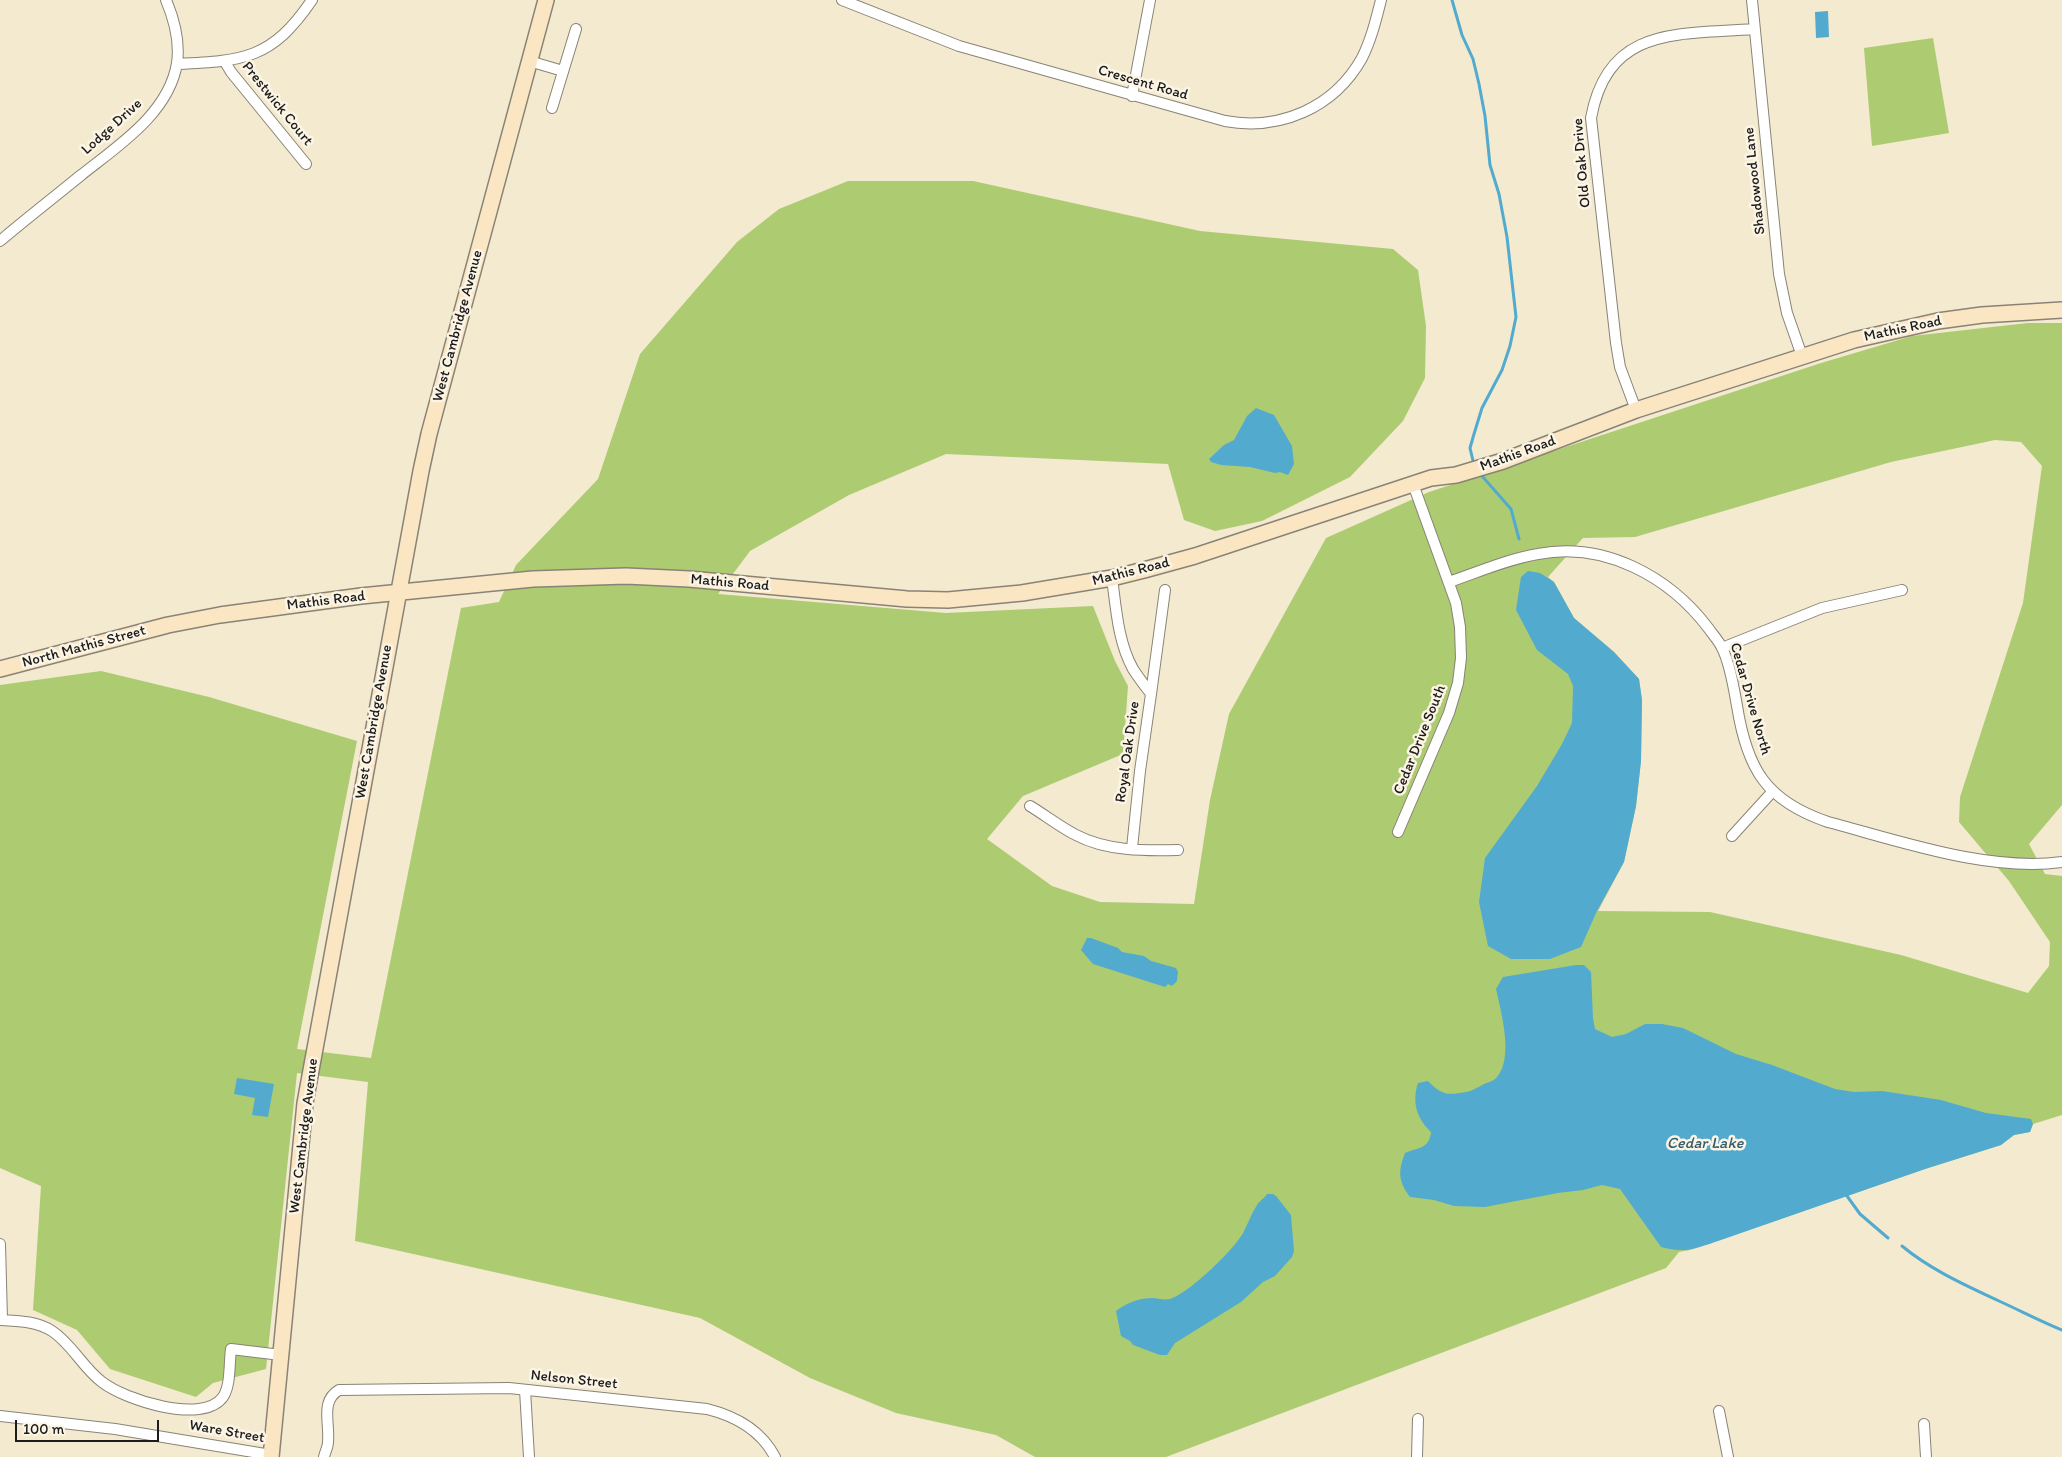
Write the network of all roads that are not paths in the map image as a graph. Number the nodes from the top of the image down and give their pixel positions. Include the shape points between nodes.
1 (166, 0) edge
2 (312, 0) edge
3 (546, 0) edge
4 (842, 0) edge
5 (1150, 0) edge
6 (1381, 0) edge
7 (1752, 0) edge
8 (576, 29) dead end
9 (1754, 29) junction
10 (529, 61) junction
11 (225, 62) junction
12 (176, 64) junction
13 (563, 70) junction
14 (1132, 96) junction
15 (552, 108) dead end
16 (306, 164) dead end
17 (0, 241) edge
18 (2062, 310) edge
19 (1802, 356) junction
20 (1636, 410) junction
21 (1413, 484) junction
22 (1112, 578) junction
23 (1449, 582) junction
24 (1165, 590) dead end
25 (1902, 590) dead end
26 (398, 593) junction
27 (168, 625) joint
28 (1722, 648) junction
29 (0, 669) edge
30 (1150, 694) junction
31 (1773, 791) junction
32 (1030, 806) dead end
33 (1398, 832) dead end
34 (1732, 836) dead end
35 (1132, 848) junction
36 (1178, 850) dead end
37 (2062, 862) edge
38 (0, 1244) edge
39 (0, 1263) edge
40 (1, 1320) edge
41 (281, 1355) junction
42 (525, 1390) junction
43 (1720, 1411) dead end
44 (0, 1416) edge
45 (1418, 1419) dead end
46 (1924, 1424) dead end
47 (275, 1456) edge
48 (324, 1457) edge
49 (529, 1457) edge
50 (776, 1457) edge
51 (1416, 1457) edge
52 (1728, 1457) edge
53 (1926, 1457) edge

1 - 12 street, Lodge Drive via 176,38
2 - 11 street via 276,42 255,54
3 - 10 street, West Cambridge Avenue
4 - 14 street, Crescent Road via 960,46
5 - 14 street
6 - 14 street, Crescent Road via 1366,49 1351,74 1328,98 1292,118 1269,123 1235,123
7 - 9 street, Shadowood Lane
8 - 13 street
9 - 19 street, Shadowood Lane via 1779,274 1787,313
9 - 20 street, Old Oak Drive via 1660,36 1639,45 1621,57 1605,76 1595,98 1591,118 1616,343 1620,367
10 - 13 street
10 - 26 street, West Cambridge Avenue via 429,434
11 - 12 street
11 - 16 street, Prestwick Court
12 - 17 street, Lodge Drive via 165,94 144,122
13 - 15 street
18 - 19 street, Mathis Road via 1938,321 1872,335
19 - 20 street, Mathis Road
20 - 21 street, Mathis Road via 1503,461 1456,476 1431,478
21 - 22 street, Mathis Road via 1195,556
21 - 23 street, Cedar Drive South
22 - 26 street, Mathis Road via 1022,593 948,600 626,576 533,579
22 - 30 street, Royal Oak Drive via 1127,656
23 - 28 street, Cedar Drive North via 1539,553 1572,552 1606,557 1642,570 1672,589 1700,618
23 - 33 street, Cedar Drive South via 1460,628 1458,683 1449,713
24 - 30 street
25 - 28 street via 1822,608
26 - 27 street, Mathis Road via 220,615
26 - 41 street, West Cambridge Avenue via 305,1103
27 - 29 street, North Mathis Street
28 - 31 street, Cedar Drive North via 1746,750 1762,779
30 - 35 street, Royal Oak Drive
31 - 34 street
31 - 37 street, Cedar Drive North via 1788,804 1811,816 1957,855 2000,863
32 - 35 street via 1076,835 1102,844
35 - 36 street
38 - 39 street
39 - 40 street
40 - 41 street via 34,1323 51,1331 112,1389 185,1410 210,1407 223,1396 227,1388 231,1349
41 - 47 street, West Cambridge Avenue
42 - 48 street, Nelson Street via 339,1390 327,1406 328,1442
42 - 49 street
42 - 50 street, Nelson Street via 696,1407 716,1412 732,1417 757,1433
43 - 52 street
44 - 47 street, Ware Street via 123,1430
45 - 51 street
46 - 53 street

